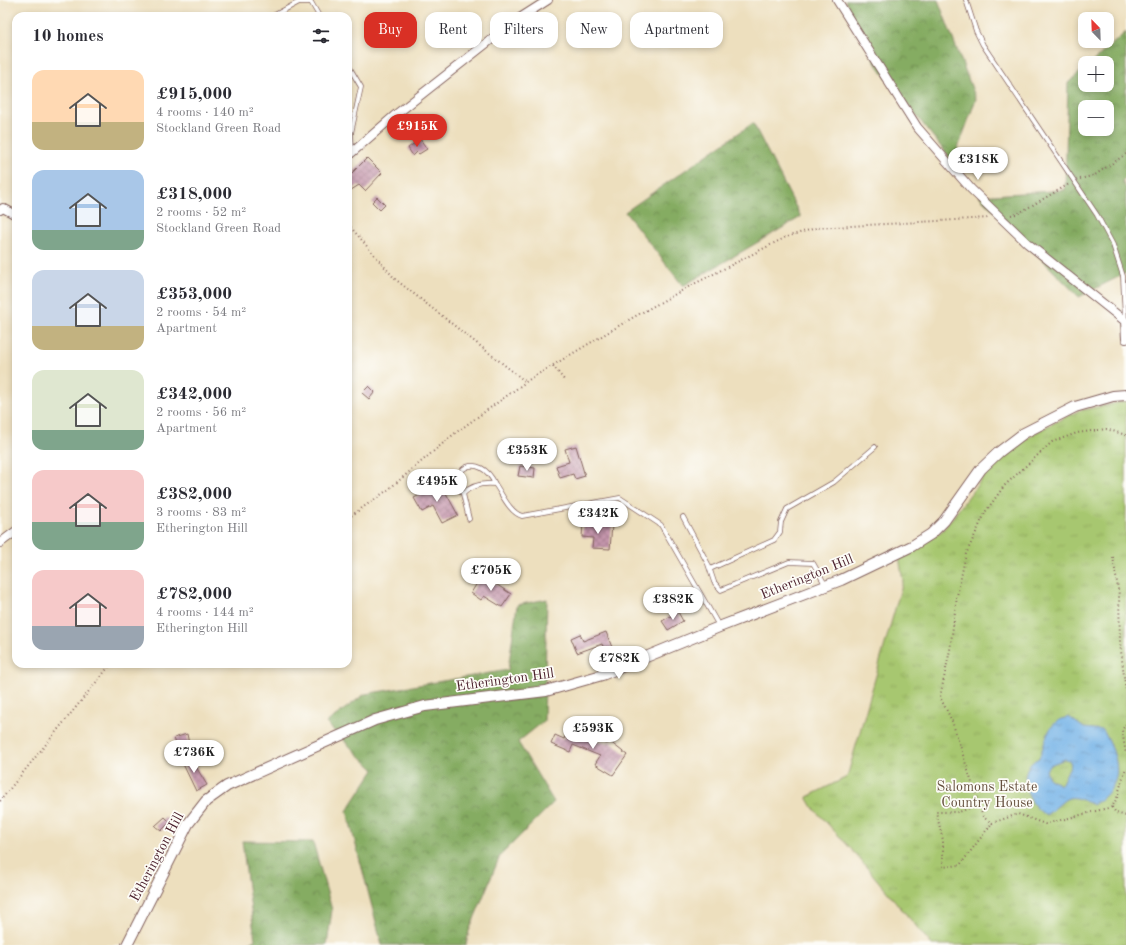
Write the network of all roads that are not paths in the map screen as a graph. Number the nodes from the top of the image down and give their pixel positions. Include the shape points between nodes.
1 (548, 0) edge
2 (837, 0) edge
3 (966, 0) edge
4 (280, 12) edge
5 (317, 12) edge
6 (352, 71) edge
7 (352, 128) edge
8 (352, 152) edge
9 (0, 210) edge
10 (12, 213) edge
11 (1125, 321) junction
12 (1126, 339) edge
13 (1126, 395) edge
14 (875, 447) dead end
15 (495, 484) junction
16 (463, 494) junction
17 (683, 517) dead end
18 (469, 519) dead end
19 (12, 534) edge
20 (0, 543) edge
21 (710, 569) junction
22 (826, 586) junction
23 (719, 627) junction
24 (127, 945) edge

1 - 8 street via 515,22 394,116
2 - 11 street via 917,127 972,189 1027,243
3 - 11 lane via 983,45 1097,215 1113,245 1123,276
4 - 5 lane via 299,2 311,2
6 - 7 lane via 361,87
9 - 10 street via 3,208
11 - 12 street
13 - 22 street, Etherington Hill via 1113,396 1075,407 1024,433 981,469 944,521 931,534
14 - 21 lane via 834,482 787,509 780,532 774,540
15 - 16 lane via 478,485
15 - 16 lane via 489,472 482,467 467,468 460,473 457,481
15 - 23 lane via 517,515 522,516 620,498 661,525
16 - 18 lane
17 - 21 lane
19 - 20 street
21 - 22 lane via 714,582 721,590 789,562 813,563
22 - 23 street, Etherington Hill
23 - 24 street, Etherington Hill via 602,675 553,689 425,706 376,720 227,786 206,801 188,824

